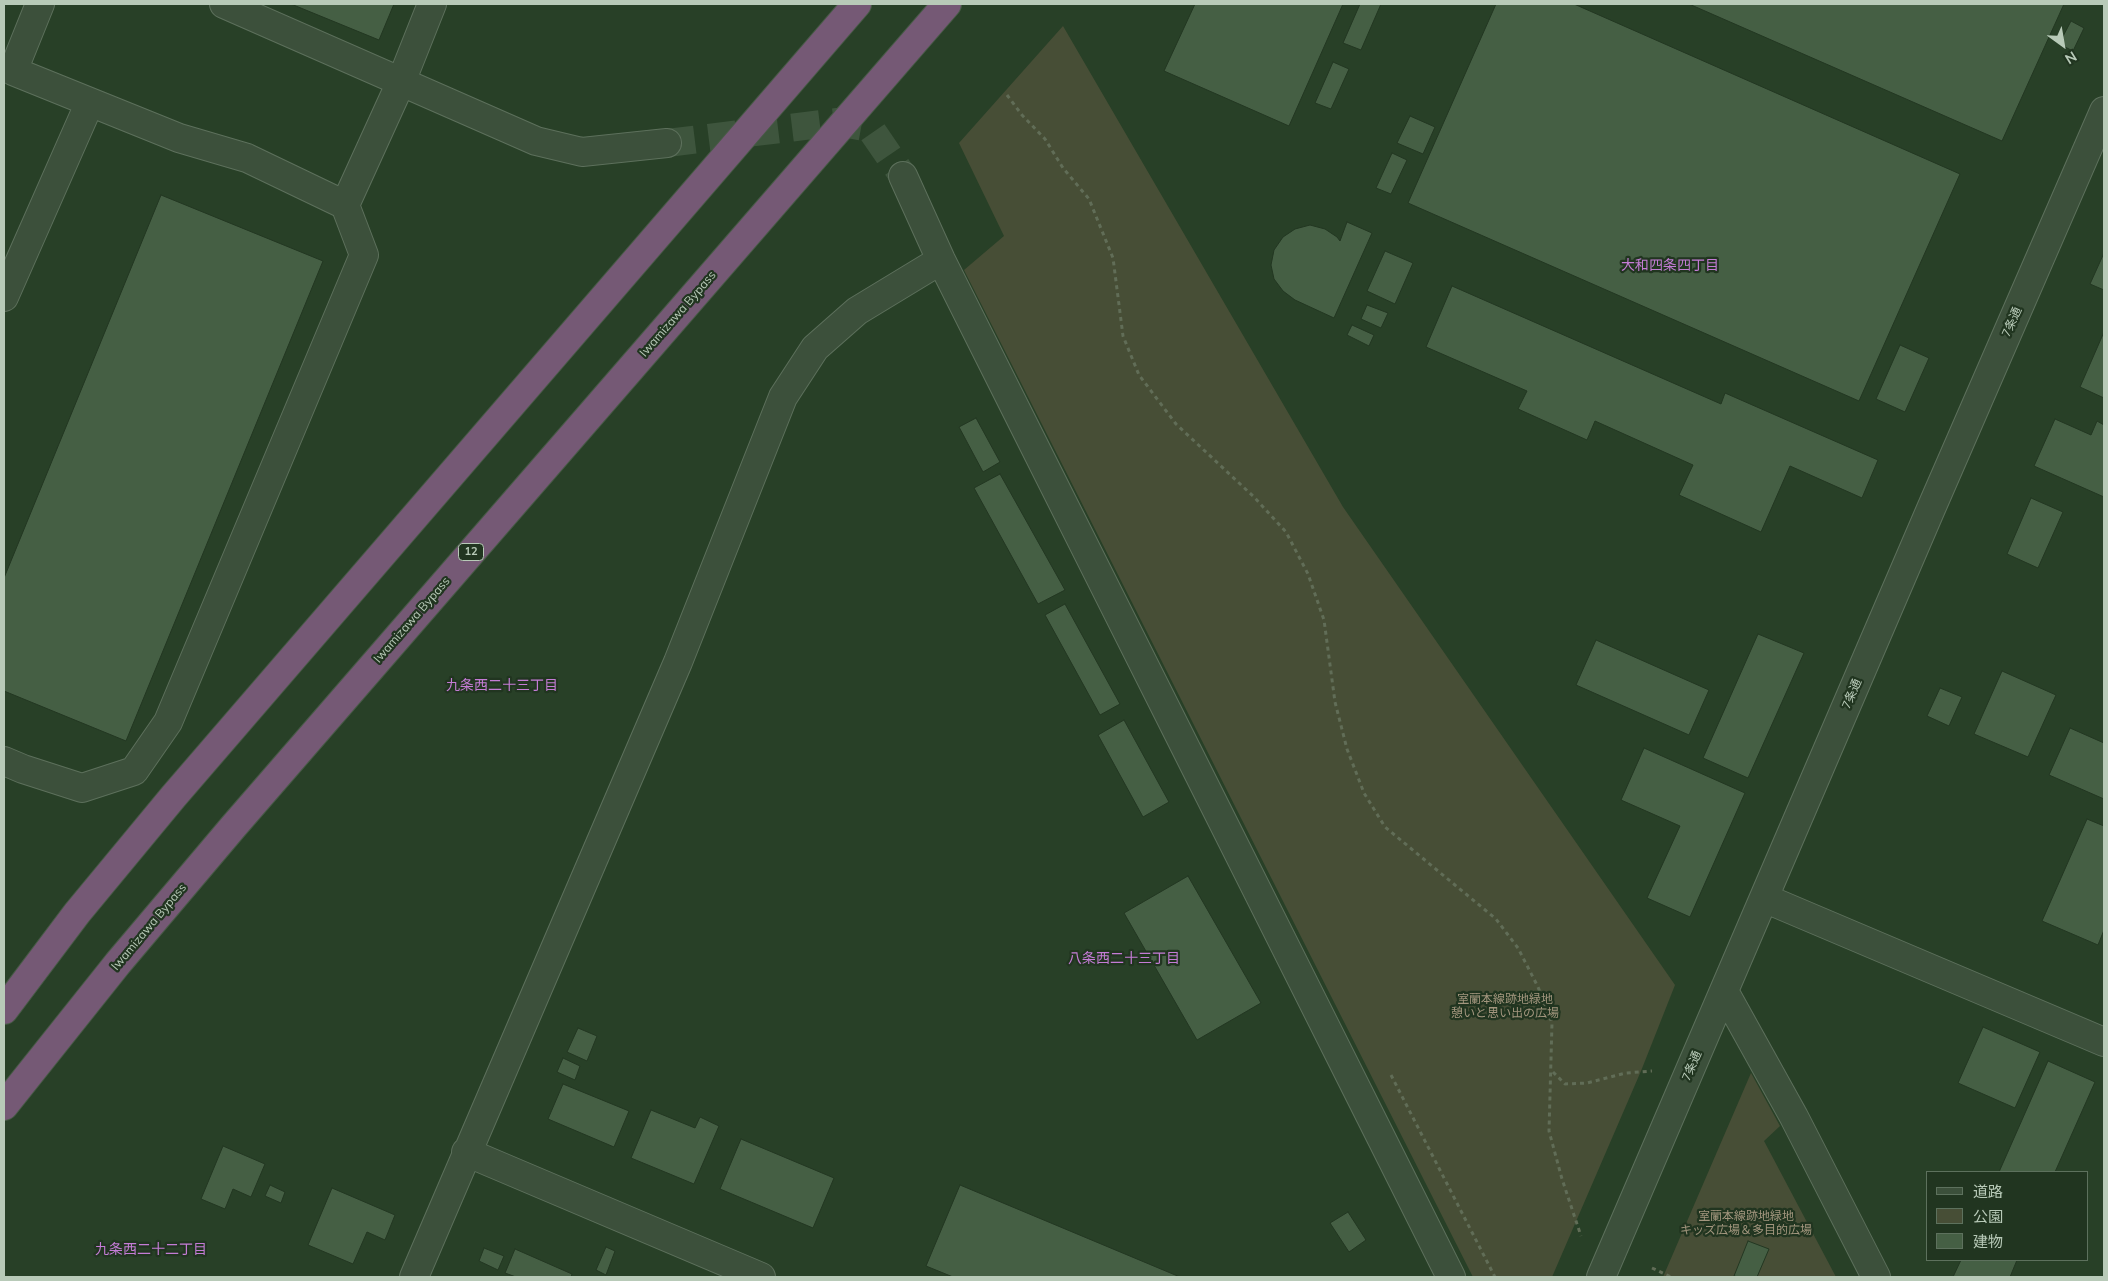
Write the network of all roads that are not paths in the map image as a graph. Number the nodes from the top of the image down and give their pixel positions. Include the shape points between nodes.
1 (40, 4) edge
2 (224, 4) edge
3 (432, 4) edge
4 (857, 4) edge
5 (947, 4) edge
6 (401, 82) junction
7 (90, 102) junction
8 (2101, 127) edge
9 (667, 143) tunnel mouth
10 (903, 176) tunnel mouth
11 (345, 206) junction
12 (941, 260) junction
13 (4, 296) edge
14 (4, 761) edge
15 (1764, 898) junction
16 (1724, 991) junction
17 (4, 1010) edge
18 (2104, 1040) edge
19 (4, 1106) edge
20 (466, 1152) junction
21 (414, 1277) edge
22 (761, 1277) edge
23 (1451, 1277) edge
24 (1601, 1277) edge
25 (1876, 1277) edge

1 - 7 street via 13,71
2 - 6 street
3 - 6 street
4 - 17 highway via 173,797
5 - 19 highway, Iwamizawa Bypass / 12 via 233,827 118,963
6 - 9 street via 536,141 573,150 582,152
6 - 11 street
7 - 11 street via 179,138 247,158
7 - 13 street
8 - 15 street, 7条通
10 - 12 street
11 - 14 street via 364,255 168,722 134,771 82,788
12 - 20 street via 857,311 815,348 783,397 678,662
12 - 23 street
15 - 16 street, 7条通
15 - 18 street
16 - 24 street, 7条通
16 - 25 street via 1794,1117
20 - 21 street
20 - 22 street

